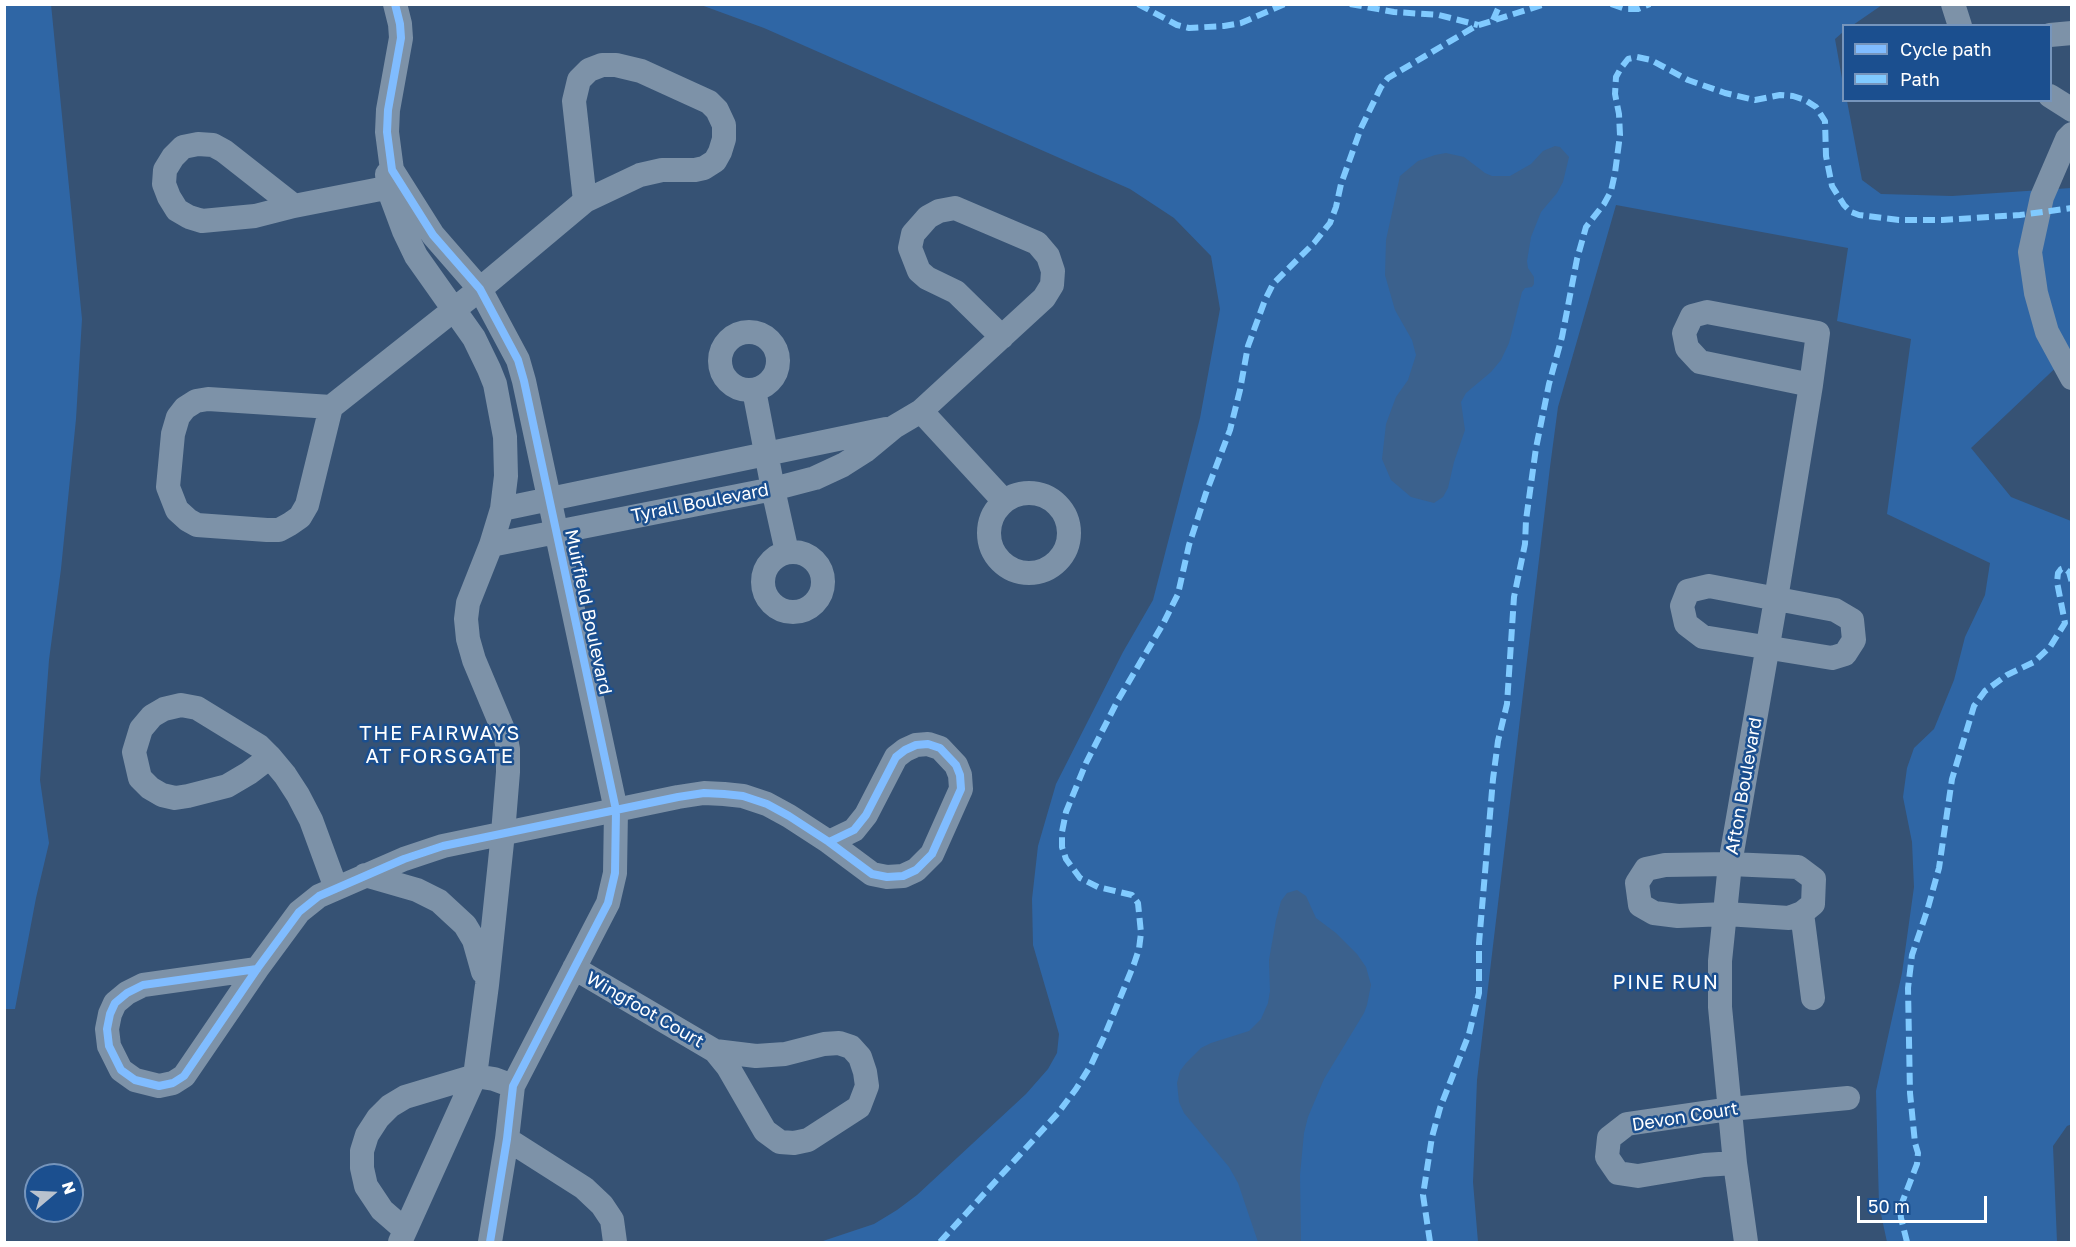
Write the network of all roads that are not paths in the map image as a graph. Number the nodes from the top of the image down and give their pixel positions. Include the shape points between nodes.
1 (395, 4) edge
2 (1953, 4) edge
3 (1959, 24) edge
4 (2072, 33) edge
5 (2052, 35) edge
6 (2052, 97) edge
7 (2072, 110) edge
8 (2072, 134) edge
9 (394, 186) junction
10 (585, 201) junction
11 (294, 206) junction
12 (480, 289) junction
13 (454, 308) junction
14 (1002, 337) junction
15 (2072, 378) edge
16 (1811, 385) junction
17 (754, 390) dead end
18 (331, 407) junction
19 (921, 411) junction
20 (894, 427) junction
21 (770, 472) junction
22 (550, 500) junction
23 (1004, 501) dead end
24 (502, 509) junction
25 (555, 532) junction
26 (491, 545) junction
27 (787, 552) dead end
28 (1776, 599) junction
29 (1768, 647) junction
30 (270, 757) junction
31 (616, 810) junction
32 (502, 833) junction
33 (829, 842) junction
34 (1730, 864) junction
35 (364, 875) junction
36 (336, 888) junction
37 (1802, 913) junction
38 (1726, 914) junction
39 (574, 968) junction
40 (257, 969) junction
41 (487, 985) junction
42 (1813, 998) dead end
43 (716, 1051) junction
44 (476, 1076) junction
45 (513, 1086) junction
46 (1848, 1098) dead end
47 (1730, 1108) junction
48 (507, 1139) junction
49 (1735, 1163) junction
50 (403, 1236) edge
51 (490, 1242) edge
52 (615, 1242) edge
53 (1746, 1242) edge

1 - 9 street, Muirfield Boulevard via 401,38 387,132
2 - 3 street
4 - 5 street
6 - 7 street
8 - 15 street via 2042,197 2030,252 2047,332
9 - 11 street
9 - 12 street, Muirfield Boulevard
9 - 13 street, Muirfield Boulevard via 404,231 416,256
10 - 10 street via 640,175 695,170 715,162 724,139 724,125 717,110 709,102 641,71 602,64 589,70 579,80 574,101
10 - 12 street
11 - 11 street via 213,145 183,147 165,170 164,184 177,210 202,221 255,216
12 - 13 street
12 - 22 street, Muirfield Boulevard via 525,381
13 - 18 street
13 - 24 street, Muirfield Boulevard via 474,338 495,384 505,437
14 - 14 street, Tyrall Boulevard via 1044,298 1052,285 1048,256 1037,243 955,208 939,211 913,234 910,248 919,272 956,291
14 - 19 street, Tyrall Boulevard
16 - 16 street, Afton Boulevard via 1818,333 1707,312 1692,316 1684,333 1687,348 1700,362
16 - 28 street, Afton Boulevard
17 - 21 street
18 - 18 street via 208,399 185,408 173,434 168,487 177,510 197,525 267,531 290,524 307,505
19 - 20 street, Tyrall Boulevard
19 - 23 street
20 - 21 street, Tyrall Boulevard
20 - 21 street, Tyrall Boulevard via 865,451 815,478
21 - 22 street, Tyrall Boulevard
21 - 25 street, Tyrall Boulevard
21 - 27 street
22 - 24 street, Tyrall Boulevard
22 - 25 street, Muirfield Boulevard
24 - 26 street, Muirfield Boulevard
25 - 26 street, Tyrall Boulevard
25 - 31 street, Muirfield Boulevard
26 - 32 street, Muirfield Boulevard via 468,603 466,619 474,660 508,749
28 - 29 street, Afton Boulevard
28 - 29 street via 1835,610 1852,620 1854,640 1845,654 1832,658
28 - 29 street via 1709,586 1689,591 1682,606 1686,624 1703,637
29 - 34 street, Afton Boulevard
30 - 30 street via 259,746 197,708 181,705 152,716 141,729 134,752 140,778 162,795 175,798 227,786
30 - 36 street via 285,775 310,820
31 - 32 street
31 - 33 street via 704,793 743,796 782,812
31 - 39 street, Muirfield Boulevard via 615,873 608,903
32 - 35 street via 443,846
32 - 41 street, Muirfield Boulevard
33 - 33 street via 872,874 903,876 916,870 932,854 961,789 956,765 940,748 928,744 905,750 896,757 854,830
34 - 37 street via 1798,867 1814,879 1813,904
34 - 38 street, Afton Boulevard
34 - 38 street via 1665,865 1646,869 1637,883 1640,904 1654,913
35 - 36 street
35 - 41 street via 417,890 439,901 465,925 474,940
36 - 40 street via 318,896 299,912
37 - 38 street via 1789,918
37 - 42 street
38 - 47 street, Afton Boulevard via 1720,1007
39 - 43 street, Wingfoot Court
39 - 45 street, Muirfield Boulevard
40 - 40 street via 143,984 127,993 115,1003 107,1029 109,1046 121,1071 135,1080 159,1086 184,1076
41 - 44 street, Muirfield Boulevard
43 - 43 street, Wingfoot Court via 765,1131 780,1142 808,1140 859,1107 867,1086 860,1057 851,1047 839,1043 766,1056
44 - 45 street
44 - 50 street, Muirfield Boulevard
44 - 50 street via 405,1097 378,1118 367,1135 362,1150 366,1186
45 - 48 street, Muirfield Boulevard
46 - 47 street, Devon Court
47 - 49 street, Afton Boulevard
47 - 49 street, Devon Court via 1627,1124 1610,1138 1607,1157 1618,1173 1638,1176
48 - 51 street, Muirfield Boulevard
48 - 52 street via 584,1188 612,1220
49 - 53 street, Afton Boulevard

